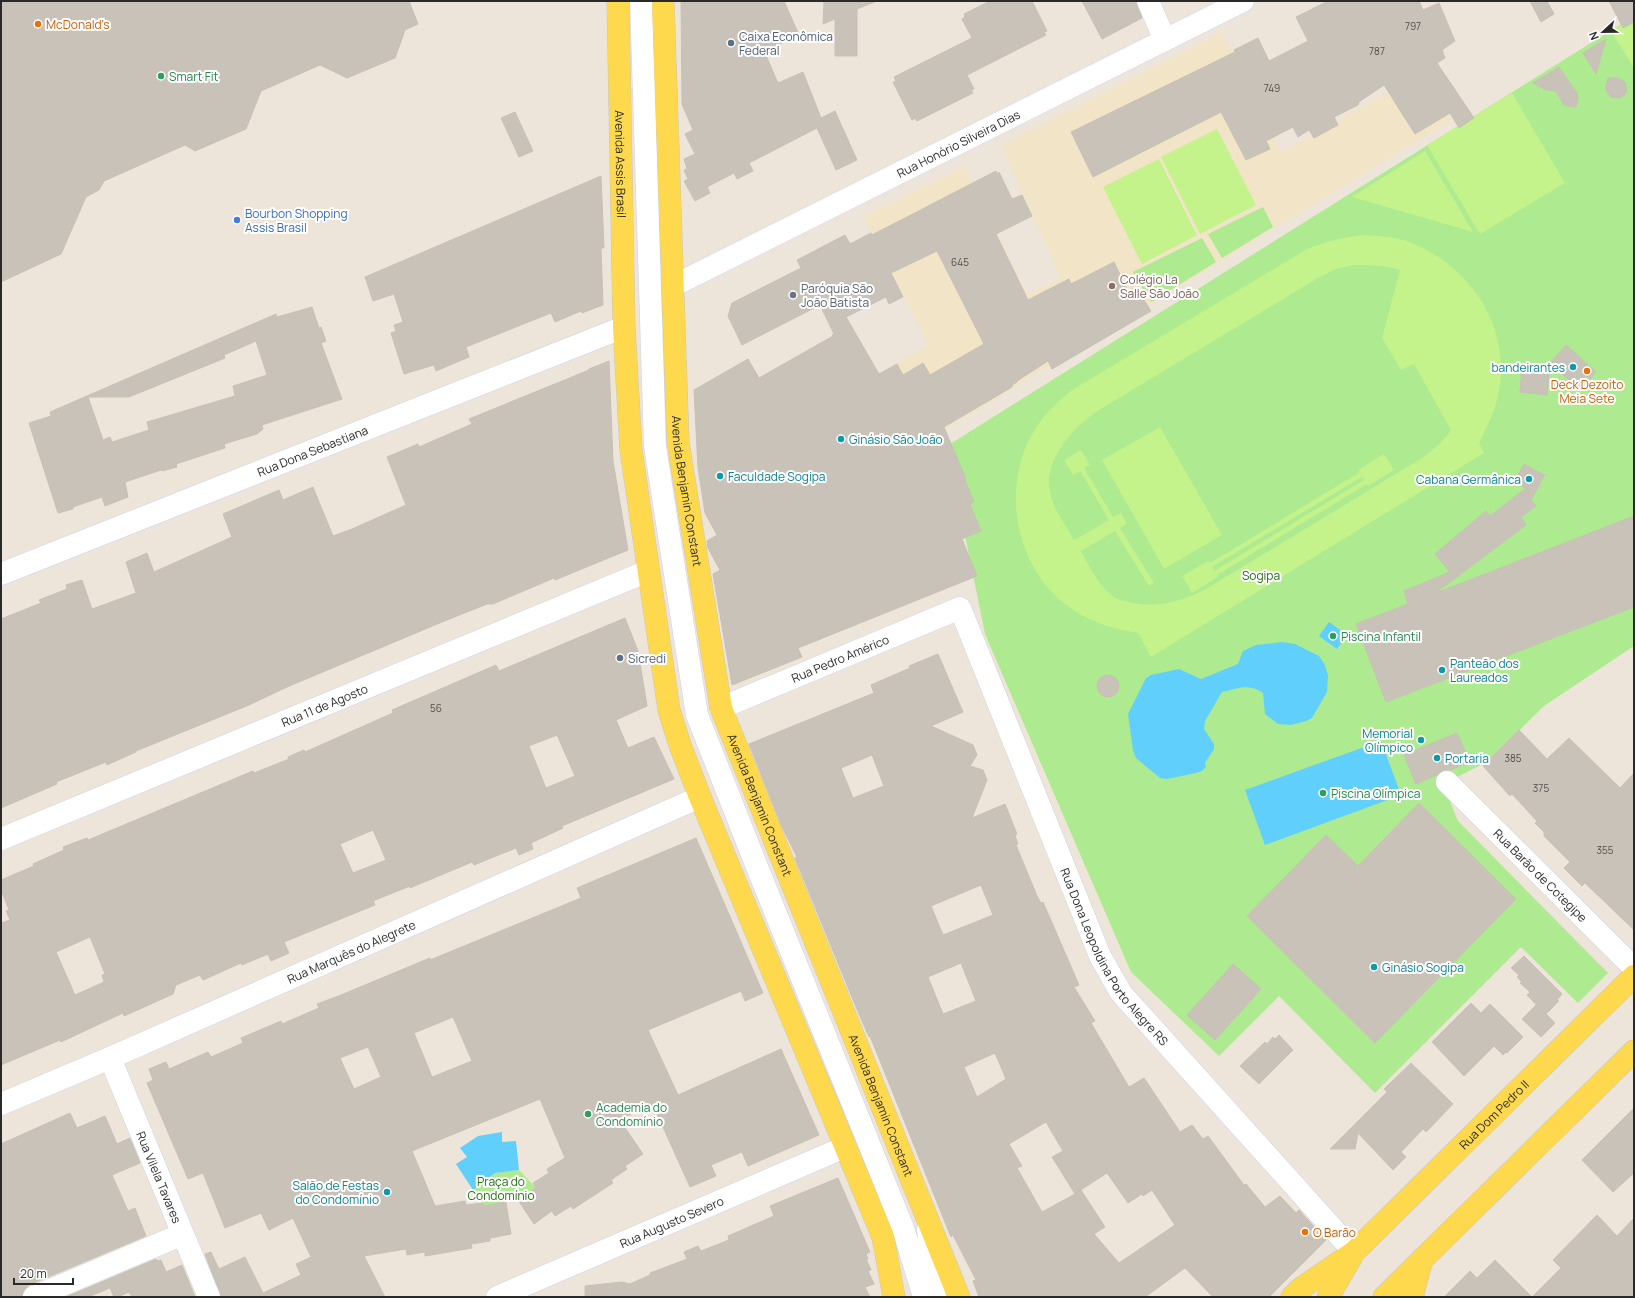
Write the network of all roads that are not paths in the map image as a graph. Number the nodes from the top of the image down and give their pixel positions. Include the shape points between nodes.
1 (618, 1) edge
2 (641, 1) edge
3 (663, 1) edge
4 (1148, 1) edge
5 (1244, 1) edge
6 (1165, 40) junction
7 (621, 162) junction
8 (670, 189) junction
9 (673, 286) junction
10 (649, 296) junction
11 (624, 326) junction
12 (648, 571) junction
13 (1, 574) edge
14 (960, 608) joint
15 (721, 708) junction
16 (1447, 782) dead end
17 (700, 797) junction
18 (1, 839) edge
19 (755, 862) junction
20 (825, 965) junction
21 (1634, 968) edge
22 (1634, 976) edge
23 (778, 984) junction
24 (1634, 1051) edge
25 (110, 1058) junction
26 (1, 1104) edge
27 (845, 1147) junction
28 (928, 1219) junction
29 (183, 1234) junction
30 (883, 1237) junction
31 (1354, 1252) junction
32 (1422, 1258) junction
33 (34, 1297) edge
34 (209, 1297) edge
35 (497, 1297) edge
36 (894, 1297) edge
37 (914, 1297) edge
38 (924, 1297) edge
39 (935, 1297) edge
40 (959, 1297) edge
41 (1292, 1297) edge
42 (1328, 1297) edge
43 (1384, 1297) edge
44 (1412, 1297) edge

1 - 7 main road, Avenida Assis Brasil
2 - 10 street
3 - 8 main road
4 - 6 street
5 - 6 street, Rua Honório Silveira Dias
6 - 9 street, Rua Honório Silveira Dias
7 - 10 street
7 - 11 main road, Avenida Assis Brasil
8 - 9 main road
8 - 10 street
9 - 15 main road, Avenida Benjamin Constant via 678,442
10 - 19 street via 654,446 698,714
11 - 12 main road via 632,450
11 - 13 street, Rua Dona Sebastiana
12 - 17 main road via 669,710
12 - 18 street, Rua 11 de Agosto
14 - 15 street, Rua Pedro Américo
14 - 31 street, Rua Dona Leopoldina Porto Alegre RS via 1100,956 1120,993
15 - 20 main road, Avenida Benjamin Constant
16 - 21 street, Rua Barão de Cotegipe
17 - 23 main road
17 - 25 street, Rua Marquês do Alegrete
19 - 20 street
19 - 23 street
19 - 38 street via 903,1228
20 - 28 main road, Avenida Benjamin Constant
22 - 31 main road, Rua Dom Pedro II
23 - 27 main road
24 - 32 main road
25 - 26 street, Rua Marquês do Alegrete
25 - 29 street, Rua Vilela Tavares
27 - 30 main road
27 - 35 street, Rua Augusto Severo
28 - 39 street
28 - 40 main road, Avenida Benjamin Constant
29 - 33 street
29 - 34 street, Rua Vilela Tavares
30 - 36 main road
30 - 37 street
31 - 41 main road, Rua Dom Pedro II
31 - 42 main road, Rua Dom Pedro II
32 - 43 main road
32 - 44 main road

